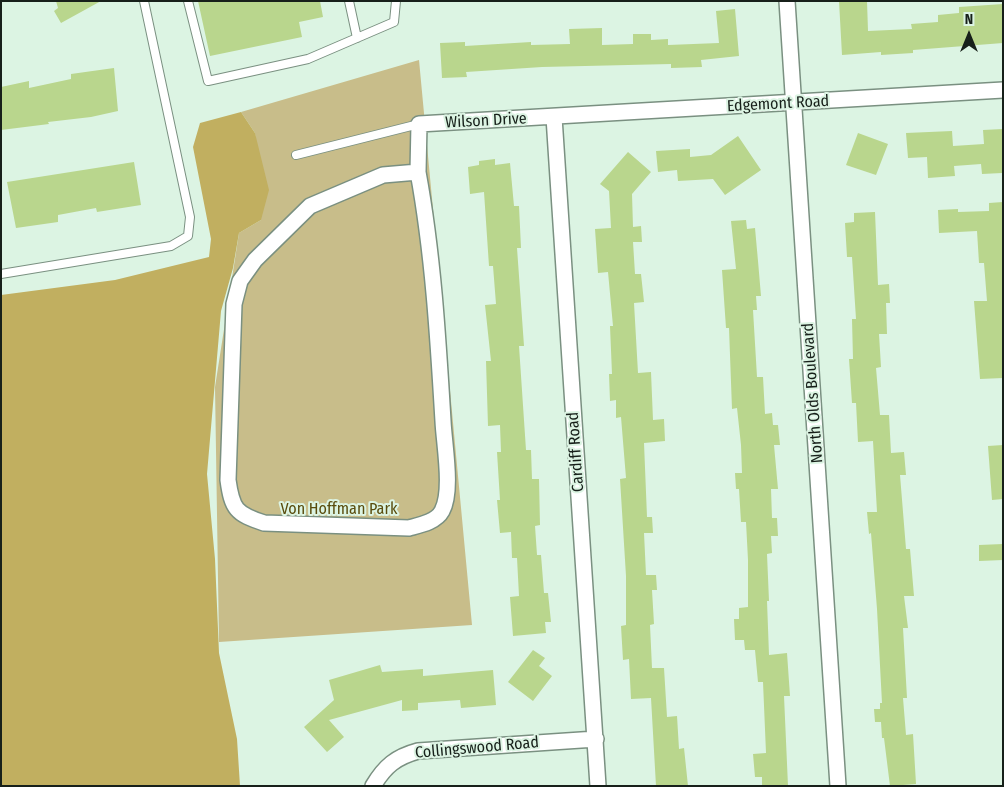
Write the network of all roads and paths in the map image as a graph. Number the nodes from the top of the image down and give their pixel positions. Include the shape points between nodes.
1 (144, 1) edge
2 (188, 1) edge
3 (348, 1) edge
4 (396, 1) edge
5 (787, 1) edge
6 (357, 38) junction
7 (1003, 90) edge
8 (793, 104) junction
9 (554, 117) junction
10 (419, 124) junction
11 (296, 155) dead end
12 (418, 172) junction
13 (1, 274) edge
14 (596, 739) junction
15 (373, 786) edge
16 (598, 786) edge
17 (838, 786) edge

1 - 13 lane via 190,217 188,236 171,246
2 - 6 lane via 208,81 308,59
3 - 6 lane
4 - 6 lane via 394,22
5 - 8 street, North Olds Boulevard
7 - 8 street, Edgemont Road
8 - 9 street, Edgemont Road
8 - 17 street, North Olds Boulevard
9 - 10 street, Wilson Drive
9 - 14 street, Cardiff Road
10 - 11 lane
10 - 12 street
12 - 12 street via 383,175 310,206 255,260 240,281 234,304 228,480 235,510 246,517 264,522 409,528 426,524 441,513 446,500 446,472 436,313 427,219
14 - 15 street, Collingswood Road via 418,751 390,762
14 - 16 street, Cardiff Road

